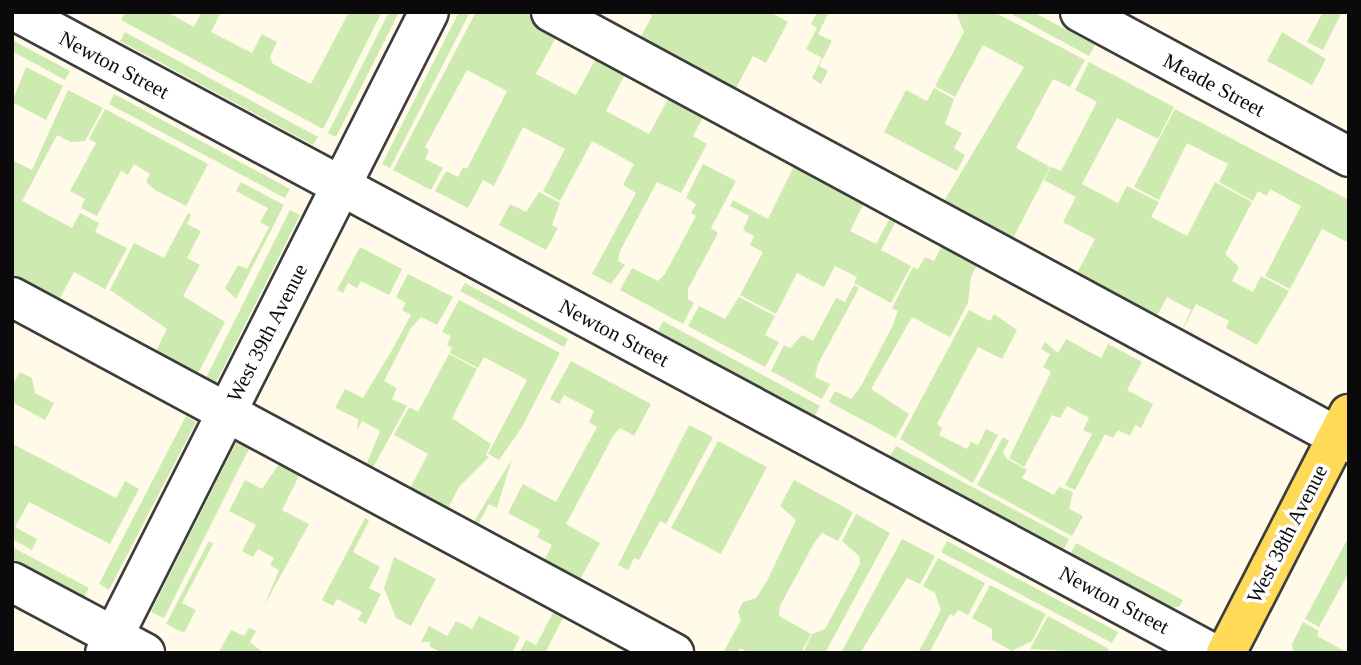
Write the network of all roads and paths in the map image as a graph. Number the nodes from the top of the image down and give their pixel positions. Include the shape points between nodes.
1 (17, 12) edge
2 (429, 12) edge
3 (551, 12) edge
4 (1080, 12) edge
5 (1349, 157) edge
6 (341, 186) junction
7 (12, 297) edge
8 (227, 412) junction
9 (1345, 432) edge
10 (12, 582) edge
11 (121, 647) edge
12 (674, 653) edge
13 (1212, 653) edge
14 (1226, 653) edge

1 - 6 street, Newton Street
2 - 6 street, West 39th Avenue
3 - 9 street
4 - 5 street, Meade Street
6 - 8 street, West 39th Avenue
6 - 13 street, Newton Street
7 - 8 street
8 - 11 street, West 39th Avenue
8 - 12 street
9 - 14 main road, West 38th Avenue
10 - 11 street

